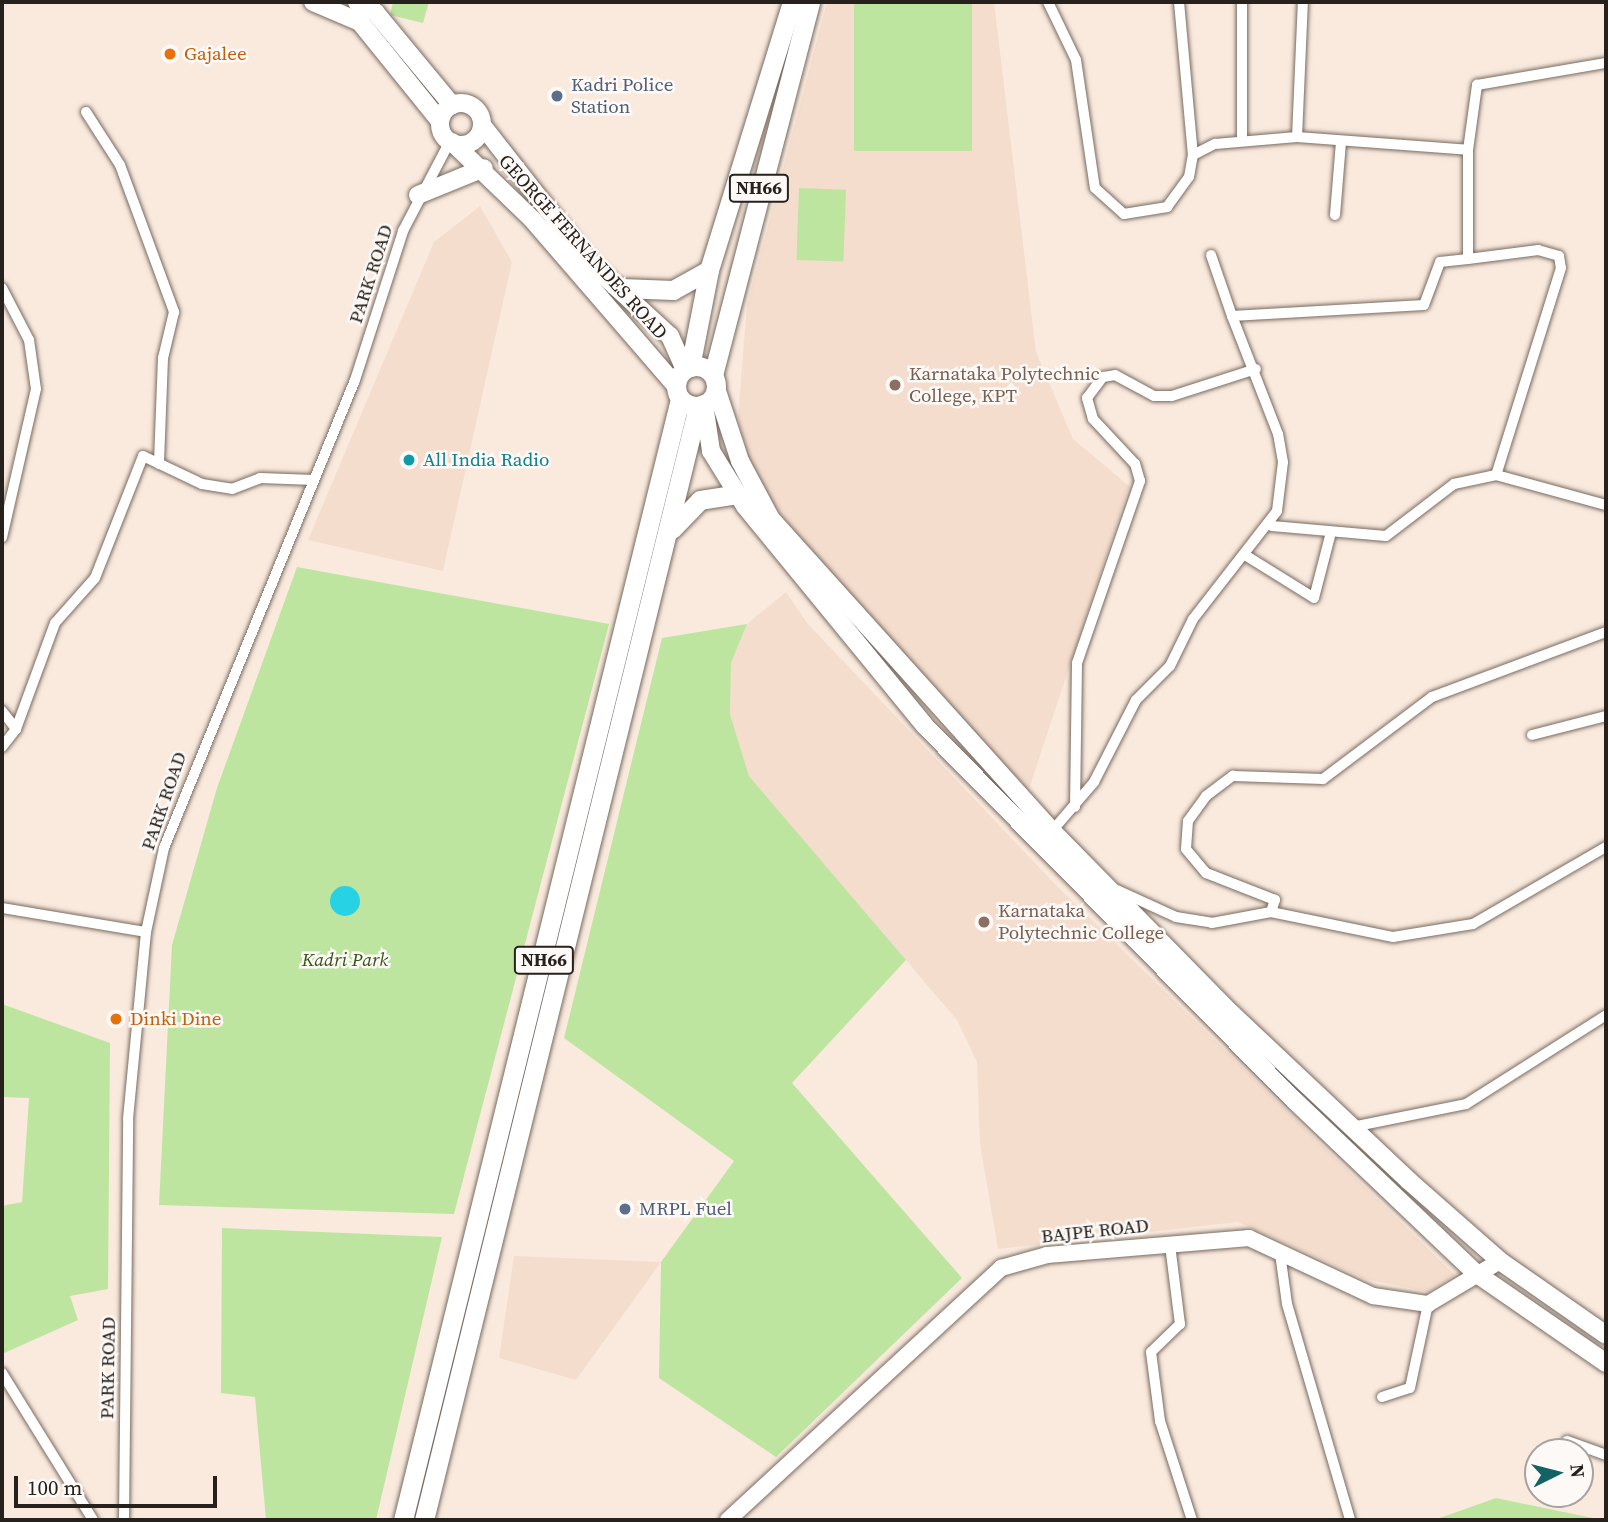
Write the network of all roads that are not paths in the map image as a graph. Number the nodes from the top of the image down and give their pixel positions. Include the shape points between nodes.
1 (313, 2) edge
2 (357, 2) edge
3 (792, 2) edge
4 (810, 2) edge
5 (1048, 2) edge
6 (1179, 2) edge
7 (1242, 2) edge
8 (1303, 2) edge
9 (1606, 63) edge
10 (452, 105) junction
11 (86, 112) dead end
12 (440, 121) junction
13 (482, 125) junction
14 (1297, 137) junction
15 (1242, 141) junction
16 (451, 142) junction
17 (1341, 142) junction
18 (1468, 150) junction
19 (1193, 155) junction
20 (484, 168) junction
21 (418, 195) junction
22 (1335, 215) dead end
23 (1211, 255) dead end
24 (1468, 260) junction
25 (709, 270) junction
26 (2, 288) edge
27 (621, 288) junction
28 (1232, 316) junction
29 (1256, 369) junction
30 (695, 387) junction
31 (159, 464) junction
32 (1496, 475) junction
33 (314, 480) junction
34 (738, 494) junction
35 (1606, 505) edge
36 (760, 515) junction
37 (1272, 526) junction
38 (1330, 536) junction
39 (2, 537) edge
40 (664, 547) junction
41 (1245, 555) junction
42 (1606, 632) edge
43 (2, 711) edge
44 (1606, 716) edge
45 (16, 729) junction
46 (1532, 735) dead end
47 (2, 747) edge
48 (1075, 807) junction
49 (1052, 831) junction
50 (1606, 847) edge
51 (1090, 879) junction
52 (2, 908) edge
53 (1271, 912) junction
54 (146, 932) junction
55 (1606, 1015) edge
56 (1352, 1127) junction
57 (1170, 1245) junction
58 (1280, 1253) junction
59 (1500, 1261) junction
60 (1477, 1274) junction
61 (1429, 1304) junction
62 (1606, 1335) edge
63 (1606, 1363) edge
64 (2, 1373) edge
65 (1382, 1397) dead end
66 (93, 1520) edge
67 (124, 1520) edge
68 (403, 1520) edge
69 (424, 1520) edge
70 (727, 1520) edge
71 (1192, 1520) edge
72 (1350, 1520) edge

1 - 12 main road, GEORGE FERNANDES ROAD via 360,22
2 - 10 main road, GEORGE FERNANDES ROAD via 375,12
3 - 25 highway, NH66
4 - 30 highway, NH66
5 - 19 street via 1076,60 1087,158 1095,188 1109,206 1124,214 1167,207 1189,177
6 - 19 street
7 - 15 street
8 - 14 street
9 - 18 street via 1477,85
10 - 12 main road
10 - 13 main road, GEORGE FERNANDES ROAD via 475,108
11 - 31 street via 120,164 174,312 163,358
12 - 16 main road, GEORGE FERNANDES ROAD
13 - 16 main road via 474,141
13 - 27 main road, GEORGE FERNANDES ROAD via 590,263
14 - 15 street
14 - 17 street
15 - 19 street via 1215,144
16 - 20 main road, GEORGE FERNANDES ROAD
16 - 21 street, PARK ROAD
17 - 18 street
17 - 22 street
18 - 24 street
20 - 21 main road
20 - 30 main road, GEORGE FERNANDES ROAD via 633,330
21 - 33 street, PARK ROAD
23 - 28 street
24 - 28 street via 1440,262 1424,305
24 - 32 street via 1538,250 1559,256 1562,268
25 - 27 highway via 673,290
25 - 30 highway, NH66
26 - 39 street via 29,340 36,388
27 - 30 main road, GEORGE FERNANDES ROAD via 670,336
28 - 29 street
29 - 37 street via 1283,462
29 - 48 street via 1172,396 1154,396 1115,375 1103,377 1087,398 1093,419 1135,464 1140,481 1077,663
30 - 34 main road via 711,451
30 - 36 main road via 740,461
30 - 40 highway, NH66
30 - 68 highway, NH66
31 - 33 street via 202,484 232,489 260,478
31 - 45 street via 143,456 95,578 55,623
32 - 35 street
32 - 38 street via 1454,484 1386,536
33 - 54 street, PARK ROAD via 164,848
34 - 36 main road
34 - 40 highway via 699,500 678,517
36 - 49 main road
36 - 51 main road via 925,726
37 - 38 street
37 - 41 street
38 - 41 street via 1314,598
40 - 69 highway, NH66
41 - 48 street via 1193,619 1170,666 1136,700
42 - 53 street via 1432,697 1323,779 1233,776 1206,796 1188,821 1186,849 1206,873 1275,900
43 - 45 street
44 - 46 street
45 - 47 street
48 - 49 street
49 - 51 main road
50 - 53 street via 1473,924 1393,937
51 - 53 street via 1176,917 1212,923
51 - 56 main road
51 - 60 main road
52 - 54 street
54 - 67 street, PARK ROAD via 128,1119
55 - 56 street via 1466,1104
56 - 59 main road
57 - 58 street, BAJPE ROAD via 1249,1238
57 - 70 street, BAJPE ROAD via 1047,1255 1000,1268
57 - 71 street via 1180,1324 1151,1352 1160,1421
58 - 61 street, BAJPE ROAD via 1373,1296
58 - 72 street via 1287,1304
59 - 60 street
59 - 62 main road
60 - 61 street
60 - 63 main road
61 - 65 street via 1410,1388
64 - 66 street

